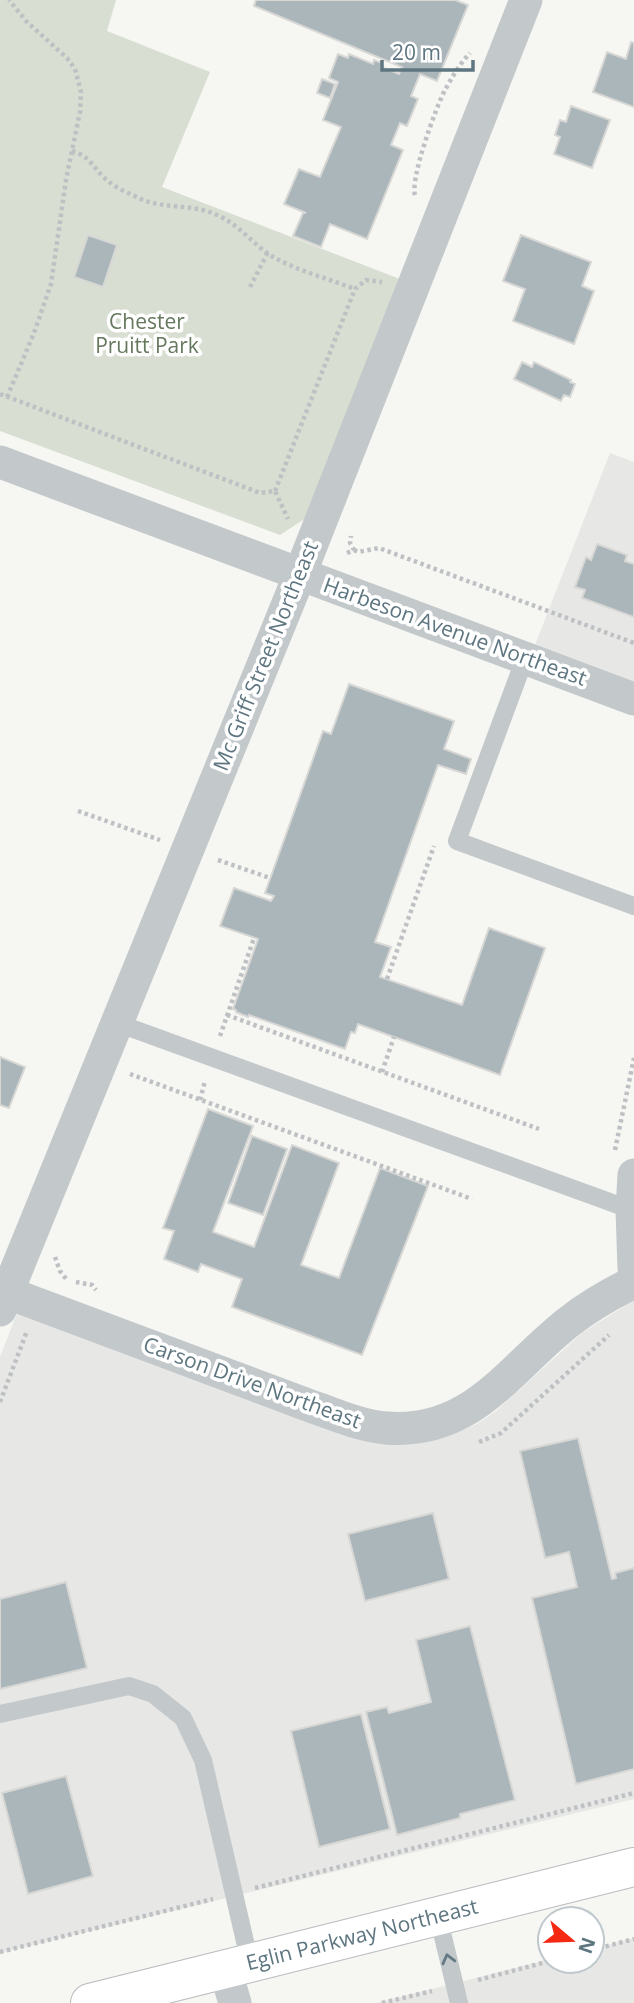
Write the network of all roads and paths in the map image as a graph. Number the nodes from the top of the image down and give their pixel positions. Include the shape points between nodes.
1 (9, 0) edge
2 (526, 0) edge
3 (477, 46) dead end
4 (72, 151) junction
5 (419, 205) dead end
6 (268, 252) junction
7 (384, 282) dead end
8 (250, 287) dead end
9 (355, 289) junction
10 (0, 394) edge
11 (7, 397) junction
12 (0, 462) edge
13 (275, 491) junction
14 (313, 542) junction
15 (354, 550) dead end
16 (300, 574) junction
17 (334, 586) junction
18 (634, 643) edge
19 (524, 657) junction
20 (634, 699) edge
21 (438, 837) dead end
22 (222, 848) dead end
23 (212, 872) dead end
24 (634, 906) edge
25 (254, 938) dead end
26 (387, 979) dead end
27 (227, 1015) junction
28 (131, 1028) junction
29 (394, 1037) dead end
30 (212, 1057) junction
31 (383, 1072) junction
32 (200, 1100) junction
33 (540, 1129) dead end
34 (634, 1175) edge
35 (472, 1199) dead end
36 (632, 1210) junction
37 (60, 1245) dead end
38 (634, 1268) edge
39 (634, 1282) edge
40 (99, 1295) dead end
41 (2, 1298) edge
42 (0, 1714) edge
43 (634, 1793) edge
44 (634, 1867) edge
45 (234, 1894) junction
46 (438, 1916) junction
47 (634, 1939) edge
48 (606, 1946) edge
49 (0, 1952) edge
50 (237, 1978) edge
51 (90, 2003) edge
52 (459, 2003) edge

1 - 4 path via 75,69 81,102
2 - 14 street, Mc Griff Street Northeast
3 - 5 path via 460,63 443,92 415,175 413,191
4 - 6 path via 85,156 108,181 125,191 144,200 195,206 219,215
4 - 11 path via 51,284
6 - 8 path
6 - 9 path
7 - 9 path via 366,280
9 - 13 path
10 - 11 path
11 - 13 path via 260,493
12 - 16 street, Harbeson Avenue Northeast
13 - 14 path via 296,536
14 - 16 street, Mc Griff Street Northeast
14 - 17 path via 347,552
15 - 18 path via 379,548
16 - 17 street, Harbeson Avenue Northeast
16 - 28 street, Mc Griff Street Northeast
17 - 19 street, Harbeson Avenue Northeast
19 - 20 street, Harbeson Avenue Northeast
19 - 24 lane via 457,841
21 - 26 path
22 - 23 path
25 - 27 path
27 - 30 path
27 - 31 path
28 - 30 lane
28 - 32 path via 129,1074
28 - 41 street, Mc Griff Street Northeast
29 - 31 path
30 - 32 path
30 - 36 lane
31 - 33 path
32 - 35 path
34 - 36 street
36 - 38 street
37 - 40 path via 55,1258 65,1279 92,1285
39 - 41 street, Carson Drive Northeast via 570,1321 466,1411 438,1423 386,1428 326,1412
42 - 45 lane via 129,1686 153,1694 183,1718 203,1760
43 - 45 path
44 - 46 highway, Eglin Parkway Northeast
45 - 49 path
45 - 50 lane
46 - 50 highway, Eglin Parkway Northeast
52 -> 46 lane
47 - 48 path
50 - 51 highway, Eglin Parkway Northeast

